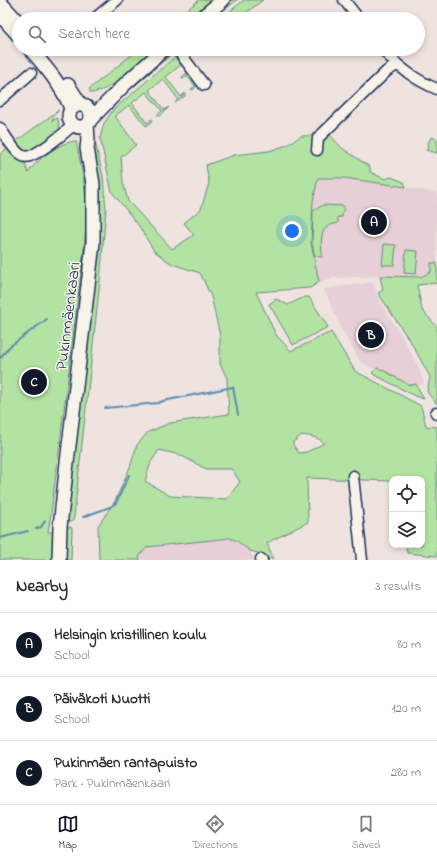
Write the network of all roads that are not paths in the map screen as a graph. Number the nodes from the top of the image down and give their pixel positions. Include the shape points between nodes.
1 (117, 0) edge
2 (223, 0) edge
3 (344, 0) edge
4 (0, 2) edge
5 (102, 12) edge
6 (208, 12) edge
7 (353, 12) edge
8 (0, 15) edge
9 (12, 15) edge
10 (12, 28) edge
11 (36, 56) edge
12 (47, 56) edge
13 (156, 56) edge
14 (183, 56) edge
15 (389, 56) edge
16 (397, 65) junction
17 (31, 73) dead end
18 (126, 83) junction
19 (204, 85) dead end
20 (437, 89) edge
21 (0, 100) edge
22 (79, 106) junction
23 (82, 123) junction
24 (0, 128) edge
25 (317, 150) dead end
26 (353, 476) dead end
27 (59, 560) edge
28 (362, 560) edge

1 - 5 street
2 - 6 main road
3 - 7 street
4 - 9 main road
8 - 10 main road
11 - 22 main road via 68,99
12 - 22 main road via 59,71
13 - 18 main road
14 - 19 street
15 - 16 street
16 - 20 street via 418,80
16 - 25 street via 387,71 318,138
17 - 21 street
18 - 22 main road via 98,100
18 - 23 main road
22 - 23 main road, Pukinmäenkaari via 90,112
22 - 23 main road, Pukinmäenkaari via 69,112 69,117
23 - 24 street via 38,152 26,156 20,154
23 - 27 main road, Pukinmäenkaari via 81,139 87,148 93,184 93,243 66,471
26 - 28 street

